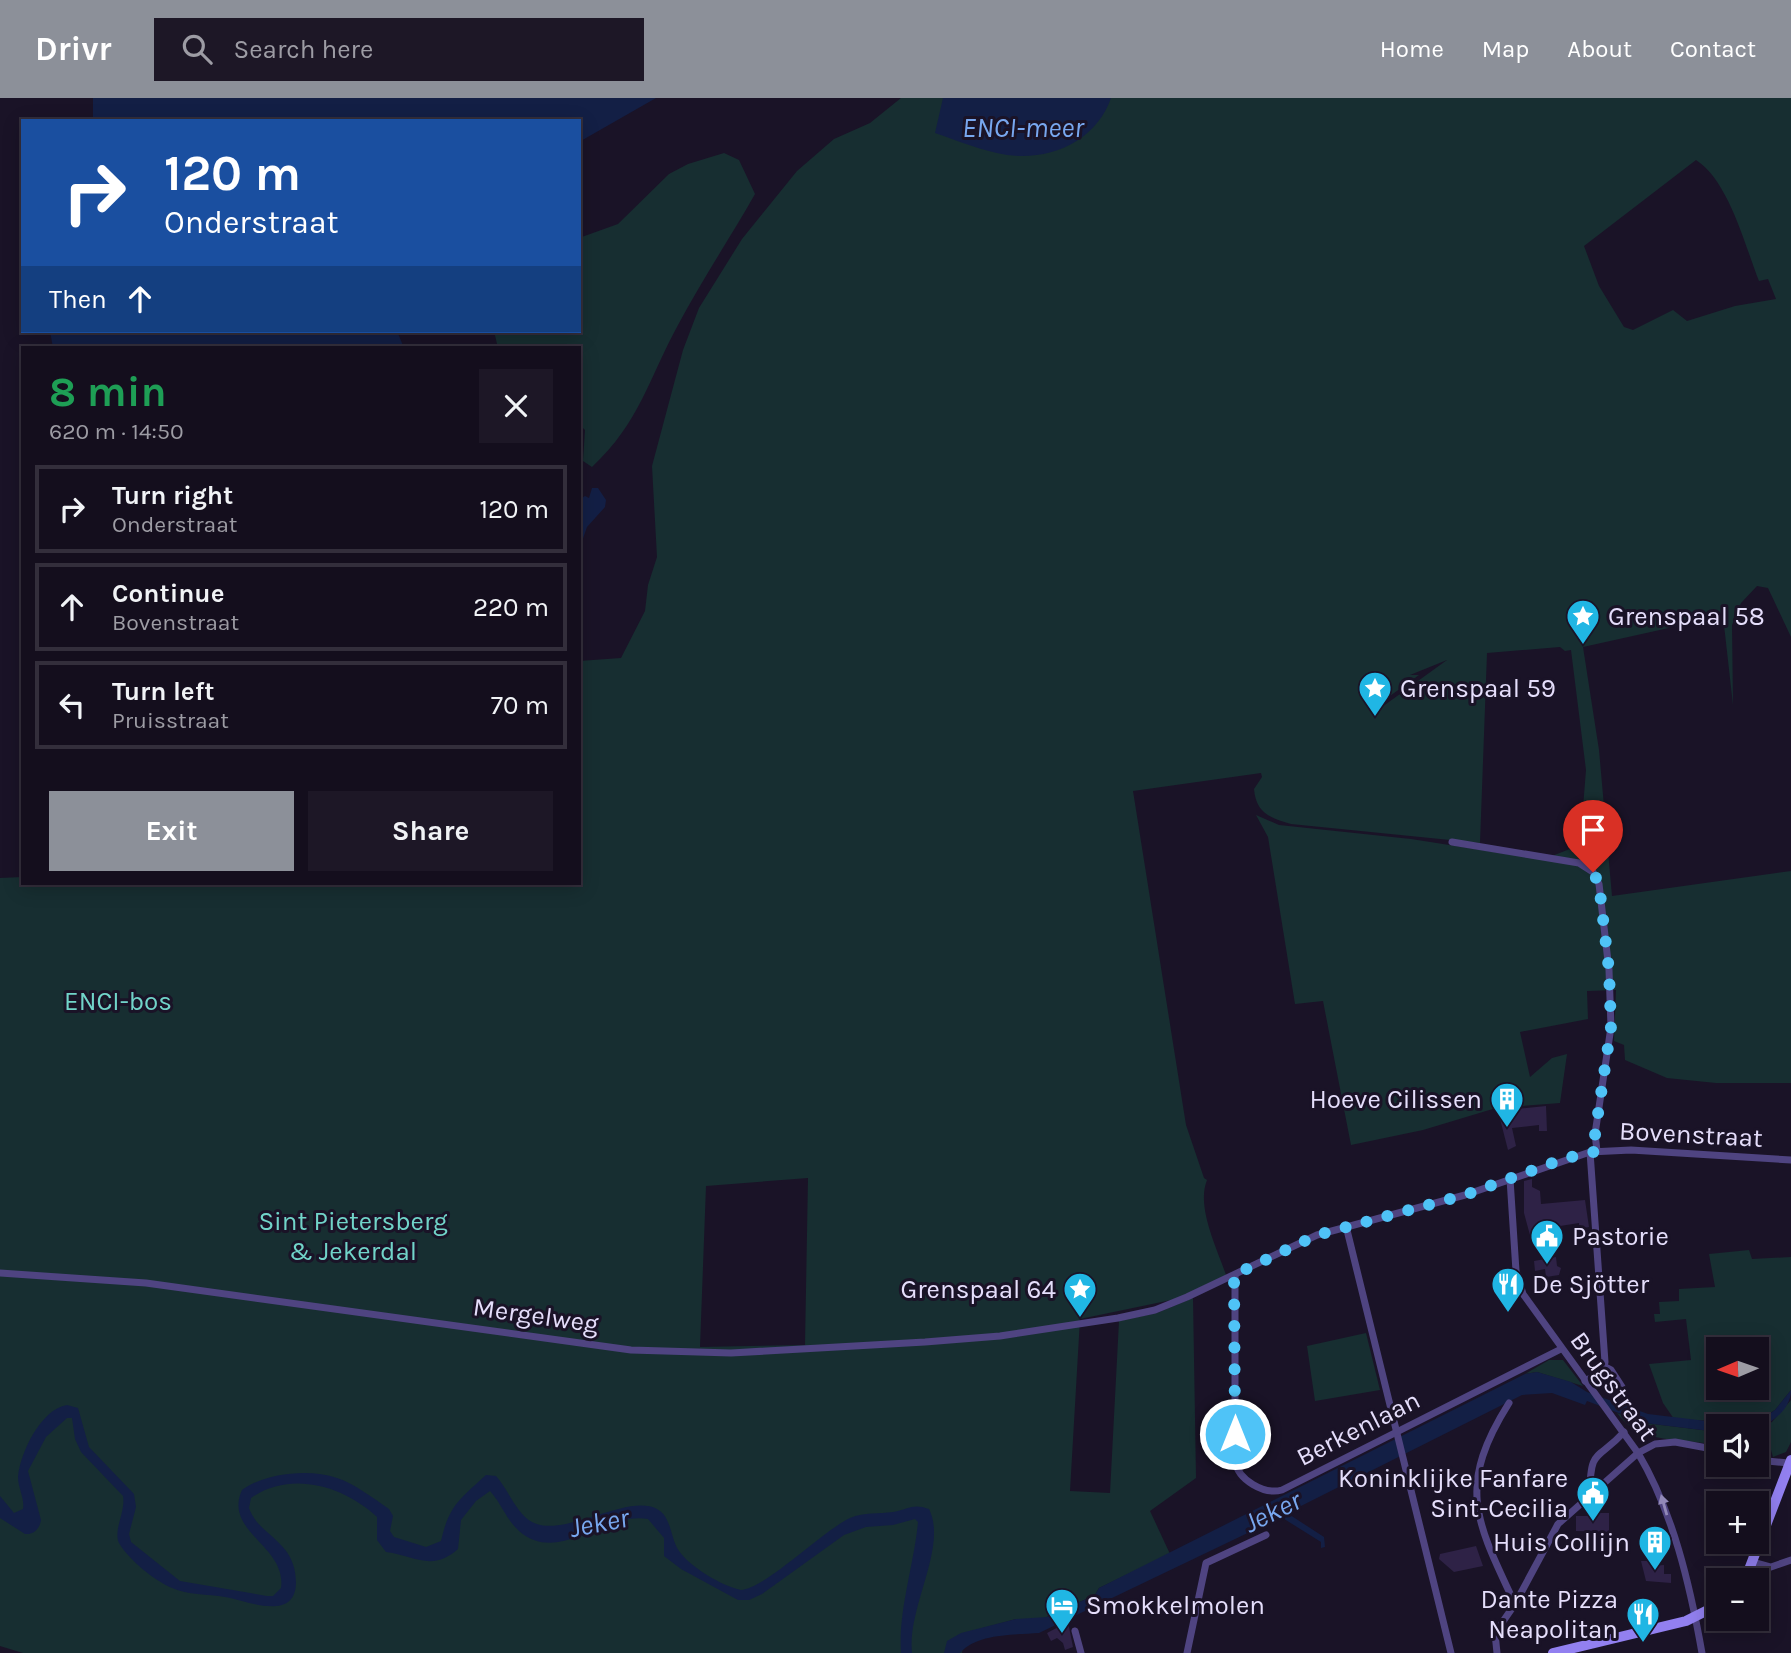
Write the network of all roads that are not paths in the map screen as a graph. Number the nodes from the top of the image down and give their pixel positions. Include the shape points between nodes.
1 (1452, 842) dead end
2 (1594, 1151) junction
3 (1791, 1160) edge
4 (1510, 1179) junction
5 (1346, 1226) junction
6 (0, 1273) edge
7 (1234, 1275) junction
8 (1561, 1349) junction
9 (1605, 1367) junction
10 (1585, 1381) junction
11 (1622, 1387) dead end
12 (1509, 1403) dead end
13 (1624, 1432) junction
14 (1397, 1433) junction
15 (1706, 1448) edge
16 (1638, 1452) junction
17 (1769, 1461) edge
18 (1790, 1462) edge
19 (1590, 1493) junction
20 (1266, 1535) dead end
21 (1791, 1560) edge
22 (1753, 1562) junction
23 (1750, 1568) edge
24 (1516, 1604) junction
25 (1706, 1612) edge
26 (1696, 1618) junction
27 (1075, 1631) dead end
28 (1082, 1653) edge
29 (1186, 1653) edge
30 (1451, 1653) edge
31 (1497, 1653) edge
32 (1553, 1653) edge
33 (1702, 1653) edge

1 - 2 street via 1579,863 1593,872 1599,884 1611,1027
2 - 3 street, Bovenstraat
2 - 4 street, Bovenstraat
2 - 9 street
4 - 5 street, Bovenstraat
4 - 8 street, Brugstraat via 1518,1282
5 - 7 street, Bovenstraat via 1298,1243
5 - 14 street
6 - 7 street, Mergelweg via 146,1283 680,1353 1000,1336 1155,1310
7 - 14 street, Berkenlaan via 1235,1461 1243,1477 1270,1491 1282,1490
8 - 10 street, Brugstraat
8 - 14 street, Berkenlaan
9 - 10 street
9 - 11 street
10 - 13 street, Brugstraat
12 - 24 street via 1484,1446 1477,1477 1477,1514
13 - 16 street, Brugstraat
13 - 19 street via 1594,1456
14 - 30 street
15 - 16 street via 1675,1442
16 - 19 street
26 -> 16 street, Brugstraat via 1660,1493
17 - 18 street
18 - 22 main road
19 - 24 street via 1558,1524
20 - 29 street via 1206,1563
21 - 22 street via 1771,1567
22 - 23 main road
24 - 31 street via 1495,1633
25 - 26 main road
26 - 32 main road
26 - 33 street, Brugstraat
27 - 28 street

